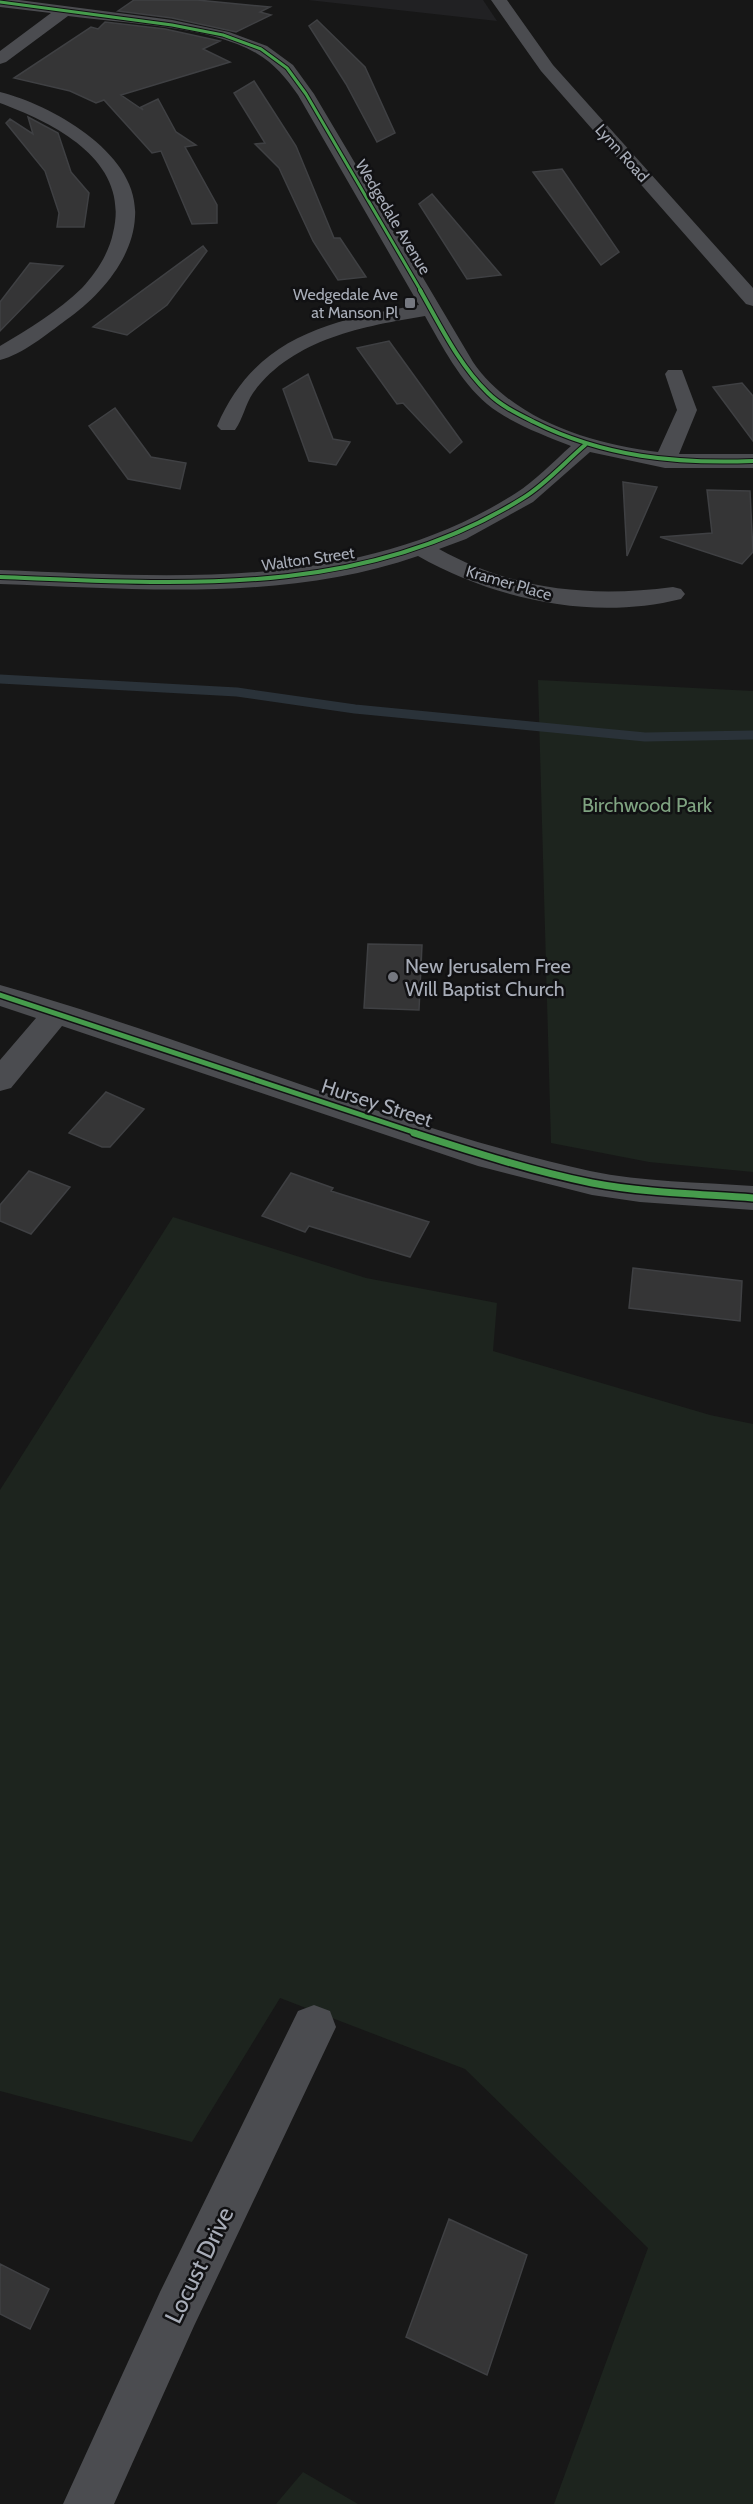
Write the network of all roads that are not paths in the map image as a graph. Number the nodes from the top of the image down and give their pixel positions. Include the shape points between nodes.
1 (499, 0) edge
2 (0, 2) edge
3 (64, 11) junction
4 (0, 60) edge
5 (0, 97) edge
6 (753, 300) edge
7 (431, 309) junction
8 (0, 354) edge
9 (675, 374) dead end
10 (228, 426) dead end
11 (585, 445) junction
12 (664, 461) junction
13 (753, 461) edge
14 (422, 549) junction
15 (0, 577) edge
16 (672, 594) dead end
17 (0, 995) edge
18 (56, 1013) junction
19 (0, 1080) edge
20 (753, 1198) edge
21 (314, 2027) dead end
22 (88, 2504) edge

1 - 6 street, Lynn Road via 547,68
2 - 3 street, Wedgedale Avenue
3 - 4 street
3 - 7 street, Wedgedale Avenue via 212,32 261,50 287,68 306,93
5 - 8 street via 46,114 95,150 122,187 126,213 123,239 99,280 78,301
7 - 10 street via 335,330 288,351 247,388
7 - 11 street, Wedgedale Avenue via 460,358 496,400 546,429
9 - 12 street via 687,410
11 - 12 street, Wedgedale Avenue
11 - 14 street, Walton Street via 532,494
12 - 13 street, Wedgedale Avenue
14 - 15 street, Walton Street via 330,572 234,582
14 - 16 street, Kramer Place via 452,566 550,597 622,600
17 - 18 street, Hursey Street
18 - 19 street
18 - 20 street, Hursey Street via 478,1154 553,1174 640,1190
21 - 22 street, Locust Drive via 177,2309

